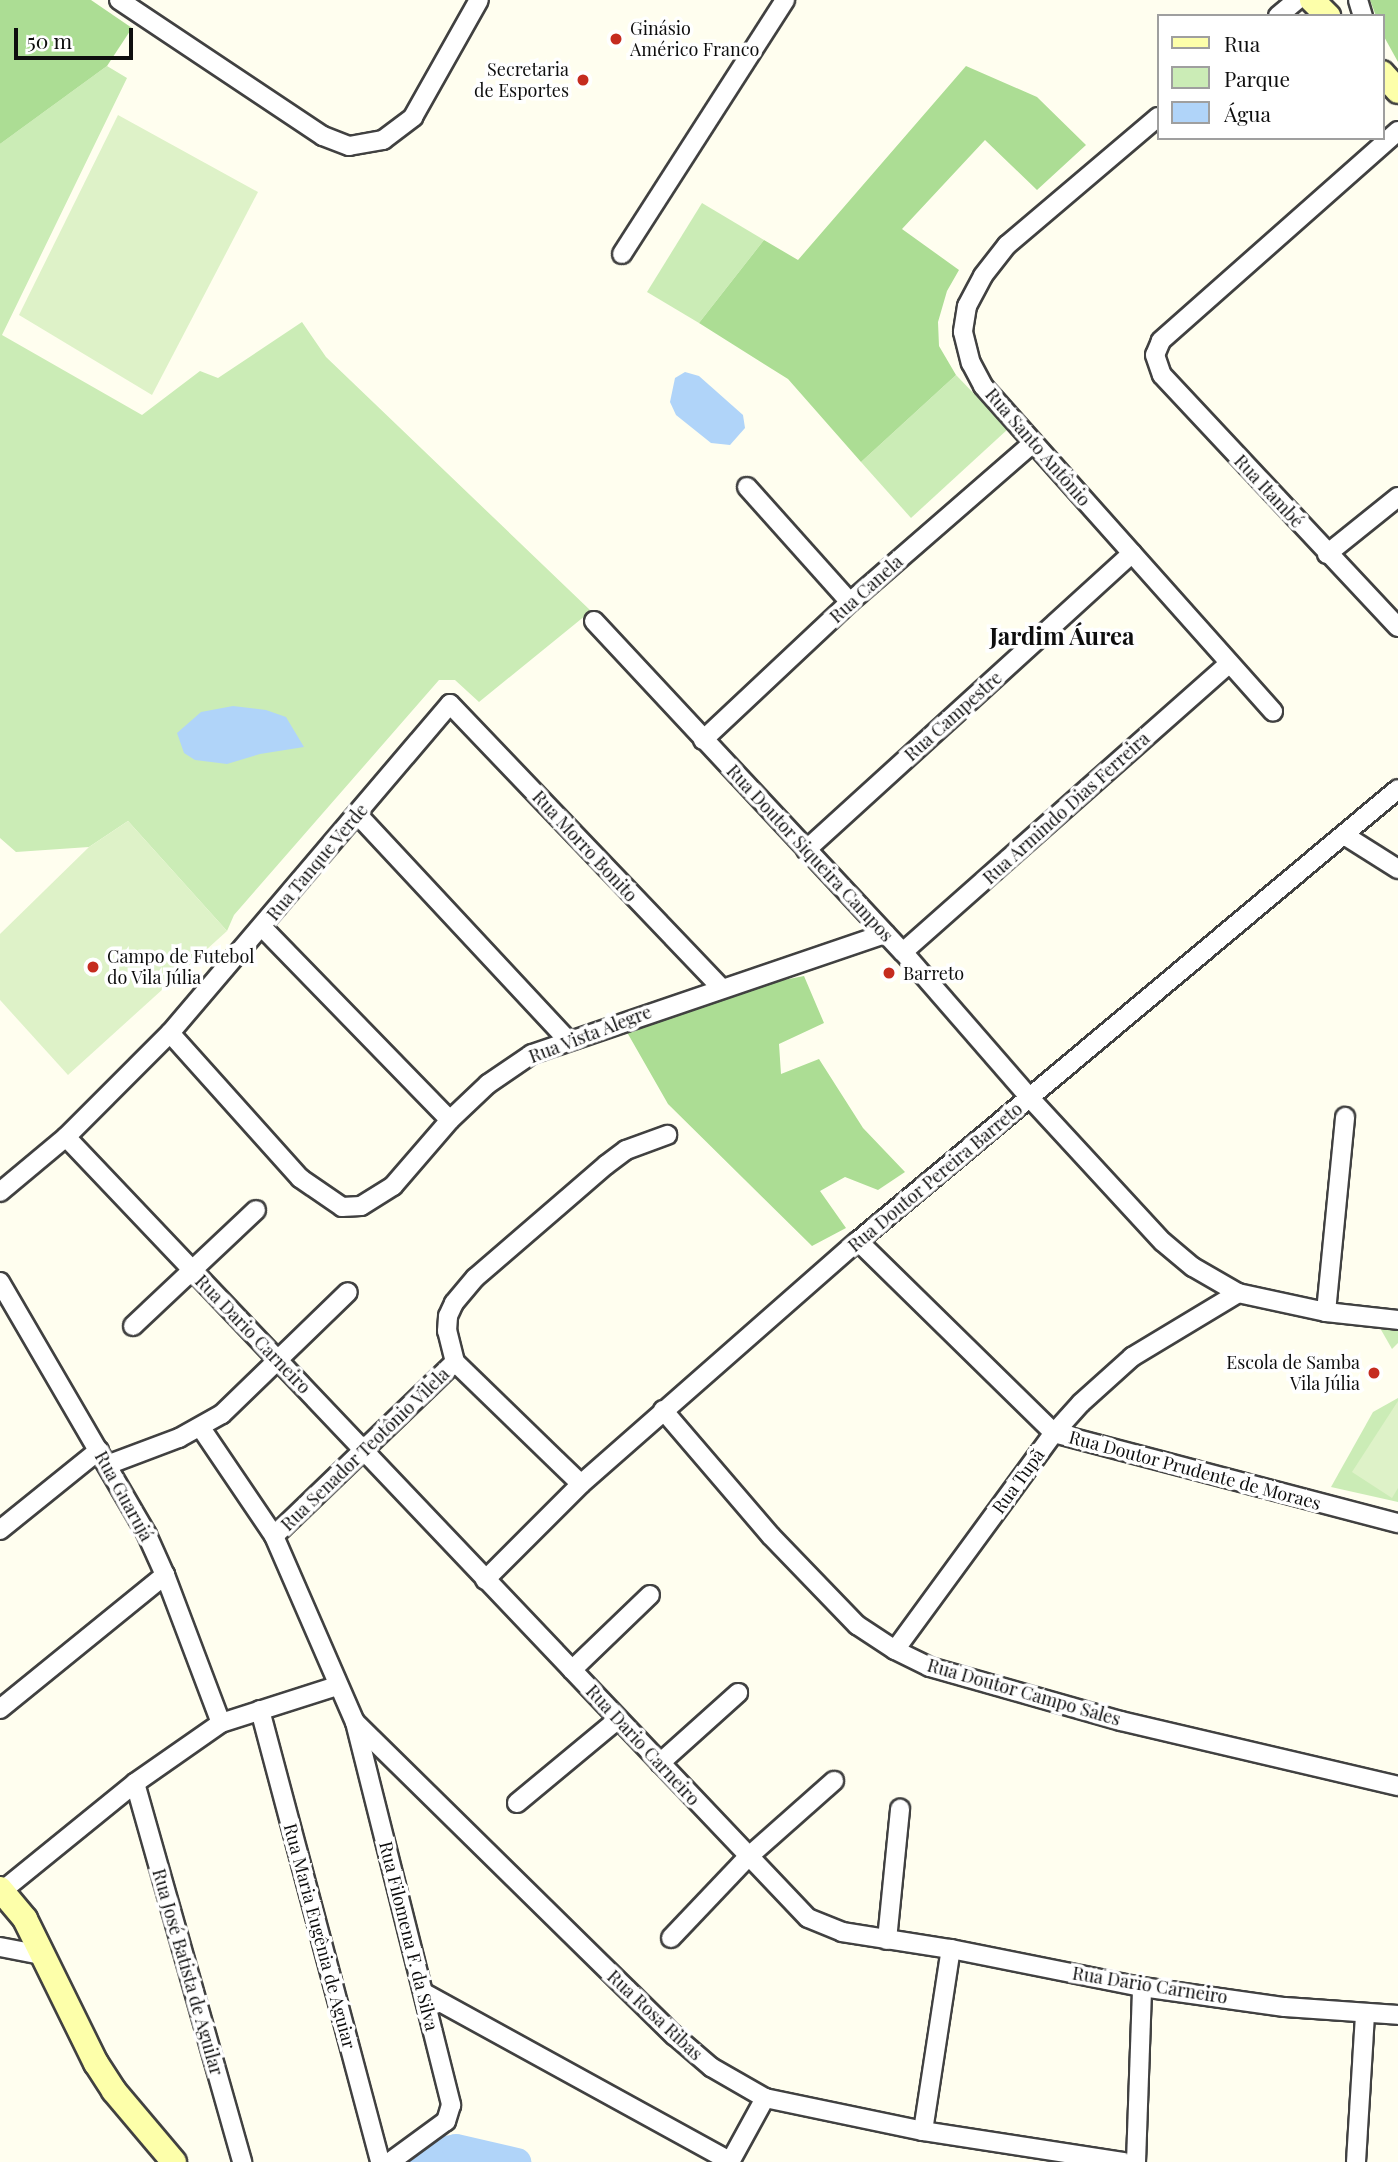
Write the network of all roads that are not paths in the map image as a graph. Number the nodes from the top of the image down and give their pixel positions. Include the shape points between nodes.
1 (119, 0) edge
2 (479, 0) edge
3 (785, 0) edge
4 (1297, 0) edge
5 (1312, 0) edge
6 (1280, 14) edge
7 (1326, 14) edge
8 (1384, 75) edge
9 (1398, 91) edge
10 (1156, 119) edge
11 (1398, 131) edge
12 (622, 254) dead end
13 (1033, 443) junction
14 (747, 487) dead end
15 (1398, 497) edge
16 (1132, 553) junction
17 (1327, 554) junction
18 (850, 603) junction
19 (594, 621) dead end
20 (1398, 627) edge
21 (1229, 664) junction
22 (450, 704) joint
23 (1273, 711) dead end
24 (703, 740) junction
25 (1398, 789) edge
26 (358, 816) junction
27 (1345, 835) junction
28 (806, 850) junction
29 (1398, 869) edge
30 (262, 927) junction
31 (885, 934) junction
32 (903, 952) junction
33 (721, 988) junction
34 (170, 1033) junction
35 (567, 1040) junction
36 (1029, 1097) junction
37 (1345, 1117) dead end
38 (450, 1120) junction
39 (667, 1135) dead end
40 (66, 1137) junction
41 (0, 1192) edge
42 (256, 1210) dead end
43 (858, 1241) junction
44 (191, 1269) junction
45 (0, 1282) edge
46 (348, 1292) dead end
47 (1238, 1293) junction
48 (1326, 1312) junction
49 (1398, 1320) edge
50 (134, 1326) dead end
51 (279, 1361) junction
52 (455, 1362) junction
53 (663, 1410) junction
54 (201, 1429) junction
55 (1054, 1433) junction
56 (363, 1450) junction
57 (103, 1457) junction
58 (581, 1484) junction
59 (1398, 1523) edge
60 (0, 1530) edge
61 (274, 1536) junction
62 (165, 1575) junction
63 (485, 1580) junction
64 (650, 1595) dead end
65 (895, 1650) junction
66 (572, 1670) junction
67 (337, 1686) junction
68 (738, 1693) dead end
69 (0, 1709) edge
70 (260, 1710) junction
71 (618, 1719) junction
72 (355, 1722) junction
73 (221, 1723) junction
74 (660, 1763) junction
75 (834, 1781) dead end
76 (135, 1783) junction
77 (1398, 1786) edge
78 (517, 1803) dead end
79 (900, 1809) dead end
80 (748, 1857) junction
81 (1, 1890) edge
82 (671, 1938) dead end
83 (887, 1940) junction
84 (0, 1947) edge
85 (951, 1949) junction
86 (43, 1955) junction
87 (1142, 1987) junction
88 (424, 1993) junction
89 (1365, 2014) junction
90 (1398, 2015) edge
91 (765, 2098) junction
92 (923, 2131) junction
93 (174, 2162) edge
94 (242, 2162) edge
95 (380, 2162) edge
96 (390, 2162) edge
97 (730, 2162) edge
98 (1124, 2162) edge
99 (1136, 2162) edge
100 (1356, 2162) edge

1 - 2 street via 323,136 349,146 383,140 413,117
3 - 12 street
4 - 6 street
5 - 7 street
8 - 9 street
10 - 13 street, Rua Santo Antônio via 1007,245 983,275 967,306 963,332 971,363 983,386
11 - 17 street, Rua Itambé via 1156,348 1156,365 1162,375
13 - 16 street, Rua Santo Antônio
13 - 18 street, Rua Canela
14 - 18 street
15 - 17 street
16 - 21 street, Rua Santo Antônio
16 - 28 street, Rua Campestre
17 - 20 street, Rua Itambé
18 - 24 street, Rua Canela
19 - 24 street, Rua Doutor Siqueira Campos
21 - 23 street, Rua Santo Antônio
21 - 32 street, Rua Armindo Dias Ferreira
22 - 26 street, Rua Tanque Verde
22 - 33 street, Rua Morro Bonito
24 - 28 street, Rua Doutor Siqueira Campos
25 - 27 street, Rua Doutor Pereira Barreto
26 - 30 street, Rua Tanque Verde
26 - 35 street
27 - 29 street
27 - 36 street, Rua Doutor Pereira Barreto
28 - 31 street, Rua Doutor Siqueira Campos
30 - 34 street, Rua Tanque Verde
30 - 38 street
31 - 32 street, Rua Doutor Siqueira Campos
31 - 33 street, Rua Vista Alegre
32 - 36 street, Rua Doutor Siqueira Campos
33 - 35 street, Rua Vista Alegre
34 - 38 street, Rua Vista Alegre via 300,1178 342,1207 361,1206 393,1186
34 - 40 street, Rua Tanque Verde
35 - 38 street, Rua Vista Alegre via 509,1067
36 - 43 street, Rua Doutor Pereira Barreto
36 - 47 street, Rua Doutor Siqueira Campos via 1163,1242 1193,1267
37 - 48 street
39 - 52 street, Rua Senador Teotônio Vilela via 626,1150 475,1278 448,1316
40 - 41 street, Rua Tanque Verde
40 - 44 street, Rua Dario Carneiro
42 - 44 street
43 - 53 street, Rua Doutor Pereira Barreto
43 - 55 street, Rua Doutor Prudente de Moraes
44 - 50 street
44 - 51 street, Rua Dario Carneiro
45 - 57 street, Rua Guarujá
46 - 51 street
47 - 48 street, Rua Doutor Siqueira Campos
47 - 55 street, Rua Tupã via 1132,1357
48 - 49 street, Rua Doutor Siqueira Campos
51 - 54 street
51 - 56 street, Rua Dario Carneiro
52 - 56 street, Rua Senador Teotônio Vilela
52 - 58 street
53 - 58 street, Rua Doutor Pereira Barreto
53 - 65 street, Rua Doutor Campo Sales via 857,1625
54 - 57 street
54 - 61 street, Rua Filomena F. da Silva
55 - 59 street, Rua Doutor Prudente de Moraes
55 - 65 street, Rua Tupã
56 - 61 street, Rua Senador Teotônio Vilela
56 - 63 street, Rua Dario Carneiro
57 - 60 street
57 - 62 street, Rua Guarujá
58 - 63 street, Rua Doutor Pereira Barreto
61 - 67 street, Rua Filomena F. da Silva
62 - 69 street
62 - 73 street, Rua Guarujá
63 - 66 street, Rua Dario Carneiro
64 - 66 street
65 - 77 street, Rua Doutor Campo Sales via 930,1667 1121,1721
66 - 71 street, Rua Dario Carneiro
67 - 70 street
67 - 72 street, Rua Filomena F. da Silva
68 - 74 street
70 - 73 street
70 - 95 street, Rua Maria Eugênia de Aguiar
71 - 74 street, Rua Dario Carneiro
71 - 78 street
72 - 88 street, Rua Filomena F. da Silva
72 - 91 street, Rua Rosa Ribas via 675,2036 711,2067
73 - 76 street
74 - 80 street, Rua Dario Carneiro
75 - 80 street
76 - 81 street
76 - 94 street, Rua José Batista de Aguilar
79 - 83 street
80 - 82 street
80 - 83 street, Rua Dario Carneiro via 808,1918 842,1932
81 - 86 street via 25,1919
83 - 85 street, Rua Dario Carneiro
84 - 86 street
85 - 87 street, Rua Dario Carneiro
85 - 92 street
86 - 93 street via 96,2063
87 - 89 street, Rua Dario Carneiro
87 - 99 street
88 - 96 street, Rua Filomena F. da Silva via 451,2105 446,2121
88 - 97 street
89 - 90 street, Rua Dario Carneiro
89 - 100 street
91 - 92 street, Rua Rosa Ribas
91 - 97 street
92 - 98 street, Rua Rosa Ribas

